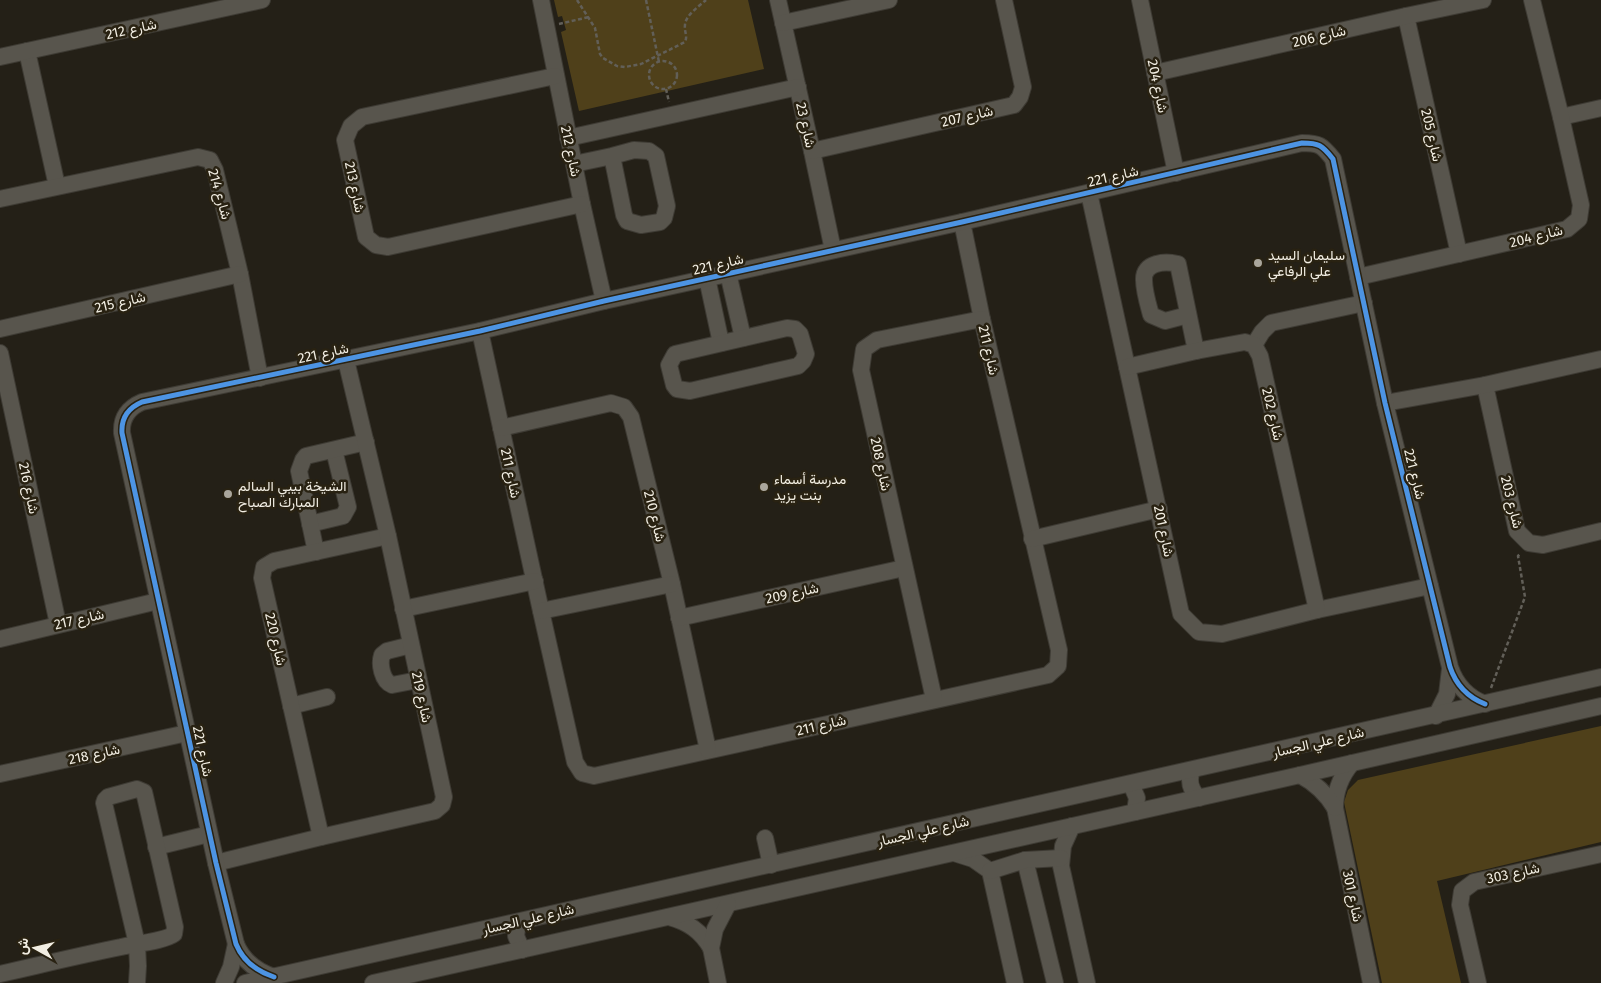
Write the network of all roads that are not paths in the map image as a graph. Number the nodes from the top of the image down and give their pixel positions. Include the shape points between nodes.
1 (262, 0) edge
2 (541, 0) edge
3 (778, 0) edge
4 (889, 0) edge
5 (1004, 0) edge
6 (1140, 0) edge
7 (1483, 0) edge
8 (1532, 0) edge
9 (1406, 16) junction
10 (784, 23) junction
11 (26, 51) junction
12 (0, 57) edge
13 (1155, 73) junction
14 (555, 76) junction
15 (798, 87) junction
16 (1601, 108) edge
17 (1561, 117) junction
18 (568, 138) junction
19 (812, 150) junction
20 (612, 156) junction
21 (574, 164) junction
22 (1176, 173) junction
23 (58, 186) junction
24 (1089, 193) junction
25 (0, 199) edge
26 (582, 204) junction
27 (962, 222) junction
28 (833, 250) junction
29 (1459, 254) junction
30 (728, 273) junction
31 (240, 274) junction
32 (1358, 277) junction
33 (707, 278) junction
34 (604, 301) junction
35 (1364, 304) junction
36 (1188, 315) dead end
37 (982, 320) junction
38 (0, 329) edge
39 (480, 331) junction
40 (743, 338) junction
41 (721, 343) junction
42 (1254, 345) junction
43 (1196, 351) junction
44 (0, 353) edge
45 (1601, 359) edge
46 (346, 360) junction
47 (1128, 367) junction
48 (260, 378) junction
49 (1485, 385) junction
50 (1385, 403) junction
51 (501, 428) junction
52 (366, 442) junction
53 (334, 450) junction
54 (1159, 509) junction
55 (310, 524) junction
56 (1601, 532) edge
57 (388, 536) junction
58 (1032, 539) junction
59 (316, 552) junction
60 (904, 568) junction
61 (534, 581) junction
62 (672, 584) junction
63 (1430, 586) junction
64 (158, 601) junction
65 (403, 609) junction
66 (1317, 610) junction
67 (541, 611) junction
68 (679, 618) junction
69 (58, 624) junction
70 (0, 639) edge
71 (411, 645) junction
72 (1450, 667) junction
73 (1601, 677) edge
74 (418, 680) junction
75 (328, 697) dead end
76 (934, 699) junction
77 (1485, 704) junction
78 (291, 706) junction
79 (1601, 706) edge
80 (1436, 716) junction
81 (187, 733) junction
82 (708, 750) junction
83 (1352, 763) junction
84 (1192, 770) junction
85 (0, 774) edge
86 (1300, 775) junction
87 (1131, 784) junction
88 (1199, 798) junction
89 (1335, 808) junction
90 (1136, 812) junction
91 (1072, 826) junction
92 (209, 834) junction
93 (321, 837) junction
94 (765, 838) dead end
95 (156, 847) junction
96 (954, 853) junction
97 (1601, 854) edge
98 (1061, 858) junction
99 (1025, 860) junction
100 (216, 863) junction
101 (771, 865) junction
102 (990, 871) junction
103 (728, 904) junction
104 (669, 917) junction
105 (518, 922) junction
106 (492, 928) junction
107 (137, 944) junction
108 (236, 944) junction
109 (711, 948) junction
110 (522, 950) junction
111 (497, 955) junction
112 (0, 974) edge
113 (274, 976) junction
114 (137, 983) edge
115 (224, 983) edge
116 (245, 983) edge
117 (373, 983) edge
118 (718, 983) edge
119 (1015, 983) edge
120 (1055, 983) edge
121 (1087, 983) edge
122 (1371, 983) edge
123 (1478, 983) edge

1 - 11 street, شارع 212
2 - 14 street, شارع 212
3 - 10 street, شارع 23
4 - 10 street
5 - 19 street, شارع 207 via 1023,87 1014,106
6 - 13 street, شارع 204
7 - 9 street, شارع 206
8 - 17 street, شارع 204
9 - 13 street, شارع 206
9 - 29 street, شارع 205
10 - 15 street, شارع 23
11 - 12 street, شارع 212
11 - 23 street
13 - 22 street, شارع 204
14 - 18 street, شارع 212
14 - 26 street, شارع 213 via 362,117 351,126 345,140 347,150 366,237 376,245 388,247
15 - 18 street
15 - 19 street, شارع 23
16 - 17 street
17 - 29 street, شارع 204 via 1581,205 1579,219 1567,230
18 - 21 street, شارع 212
19 - 28 street, شارع 23
20 - 20 street via 627,221 641,225 660,222 667,206 656,156 642,149
20 - 21 street
21 - 26 street, شارع 212
22 - 24 street, شارع 221
22 - 32 street, شارع 221 via 1302,143 1316,143 1325,148 1333,159
23 - 25 street, شارع 214
23 - 31 street, شارع 214 via 198,157 210,160
24 - 27 street, شارع 221
24 - 47 street, شارع 201
26 - 34 street, شارع 212
27 - 28 street, شارع 221
27 - 37 street, شارع 211
28 - 30 street, شارع 221
29 - 32 street, شارع 204
30 - 33 street, شارع 221
30 - 40 street
31 - 38 street, شارع 215
31 - 48 street, شارع 214
32 - 35 street, شارع 221
33 - 34 street, شارع 221
33 - 41 street
34 - 39 street, شارع 221
35 - 42 street via 1271,323
35 - 50 street, شارع 221
36 - 43 street
37 - 58 street, شارع 211
37 - 60 street, شارع 208 via 877,340 864,349 861,370
39 - 46 street, شارع 221
39 - 51 street, شارع 211
40 - 41 street
40 - 41 street via 795,329 800,334 806,354 798,366 690,391 674,385 669,365 675,354
42 - 43 street via 1245,342
42 - 66 street, شارع 202 via 1260,356
43 - 47 street
44 - 69 street, شارع 216
45 - 49 street
46 - 48 street, شارع 221
46 - 52 street, شارع 219
47 - 54 street, شارع 201
48 - 64 street, شارع 221 via 142,402 128,410 124,417 122,433
49 - 50 street
49 - 56 street, شارع 203 via 1517,531 1529,543 1543,545
50 - 63 street, شارع 221
51 - 61 street, شارع 211
51 - 62 street, شارع 210 via 611,403 624,407 630,417
52 - 53 street
52 - 57 street, شارع 219
53 - 55 street via 306,456 300,466
53 - 55 street via 348,507 343,516
54 - 58 street
54 - 66 street, شارع 201 via 1181,614 1199,632 1222,634
55 - 59 street
57 - 59 street, شارع 220
57 - 65 street, شارع 219
58 - 76 street, شارع 211 via 1059,650 1058,666 1048,675
59 - 78 street, شارع 220 via 274,561 264,567 262,578
60 - 68 street, شارع 209
60 - 76 street, شارع 208
61 - 65 street
61 - 67 street, شارع 211
62 - 67 street
62 - 68 street, شارع 210
63 - 66 street, شارع 201
63 - 72 street, شارع 221
64 - 69 street, شارع 217
64 - 81 street, شارع 221
65 - 71 street, شارع 219
67 - 82 street, شارع 211 via 575,762 582,773 594,776
68 - 82 street, شارع 210
69 - 70 street, شارع 217
71 - 74 street, شارع 219
71 - 74 street via 382,655 384,678 392,685
72 - 77 street, شارع 221 via 1462,690
72 - 80 street, شارع 221 via 1447,694
73 - 77 street, شارع علي الجسار
74 - 93 street, شارع 219 via 444,797 442,805 435,811
75 - 78 street
76 - 82 street, شارع 211
77 - 80 street, شارع علي الجسار
78 - 93 street, شارع 220
79 - 83 street, شارع علي الجسار
80 - 84 street, شارع علي الجسار
81 - 85 street, شارع 218
81 - 92 street, شارع 221
83 - 86 street, شارع علي الجسار
83 - 89 street, شارع 301 via 1339,784
84 - 87 street, شارع علي الجسار
84 - 88 street via 1190,786
86 - 88 street, شارع علي الجسار
86 - 89 street, شارع 301 via 1324,792
87 - 90 street via 1137,798
87 - 101 street, شارع علي الجسار
88 - 90 street, شارع علي الجسار
89 - 122 street, شارع 301
90 - 91 street, شارع علي الجسار
91 - 96 street, شارع علي الجسار
91 - 98 street
92 - 95 street
92 - 100 street, شارع 221
93 - 100 street, شارع 219
94 - 101 street
95 - 107 street via 175,930 169,937
95 - 107 street via 141,790 133,789 105,800
96 - 102 street
96 - 103 street, شارع علي الجسار
97 - 123 street, شارع 303 via 1474,882 1462,891 1460,905
98 - 99 street
98 - 121 street
99 - 102 street
99 - 120 street
100 - 108 street, شارع 221
101 - 105 street, شارع علي الجسار
102 - 119 street
103 - 104 street, شارع علي الجسار
103 - 109 street via 714,929
104 - 109 street via 694,928
104 - 110 street, شارع علي الجسار
105 - 106 street, شارع علي الجسار
105 - 110 street via 516,936
106 - 111 street via 500,942
106 - 113 street, شارع علي الجسار
107 - 112 street
107 - 114 street
108 - 113 street, شارع 221 via 249,964
108 - 115 street, شارع 221
109 - 118 street
110 - 111 street, شارع علي الجسار
111 - 117 street, شارع علي الجسار
113 - 116 street, شارع علي الجسار

